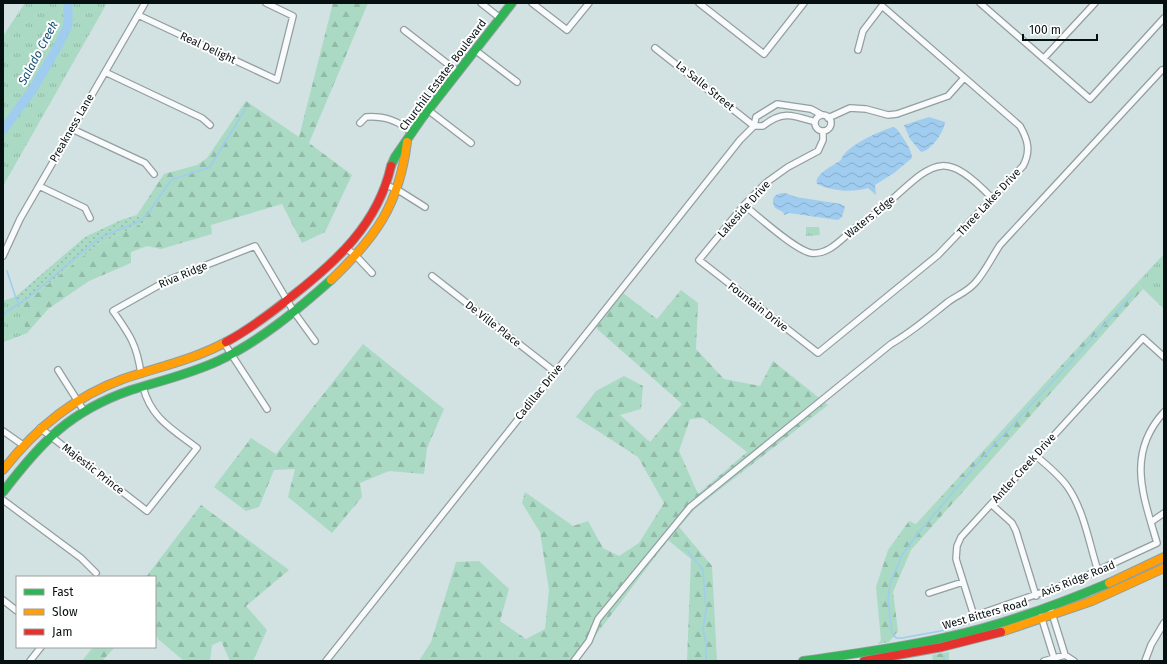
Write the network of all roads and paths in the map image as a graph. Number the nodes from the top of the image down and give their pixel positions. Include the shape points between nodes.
1 (145, 3) edge
2 (266, 3) edge
3 (481, 3) edge
4 (512, 3) edge
5 (532, 3) edge
6 (589, 3) edge
7 (699, 3) edge
8 (804, 3) edge
9 (980, 3) edge
10 (1095, 3) edge
11 (138, 15) junction
12 (500, 18) junction
13 (1164, 18) edge
14 (404, 30) dead end
15 (655, 48) dead end
16 (475, 50) junction
17 (858, 50) dead end
18 (1044, 58) junction
19 (1162, 70) dead end
20 (105, 72) junction
21 (458, 72) junction
22 (964, 78) junction
23 (517, 82) dead end
24 (797, 106) junction
25 (768, 108) junction
26 (428, 110) junction
27 (822, 115) junction
28 (795, 116) junction
29 (774, 118) junction
30 (828, 118) junction
31 (815, 122) junction
32 (360, 123) dead end
33 (210, 125) dead end
34 (754, 126) junction
35 (72, 129) junction
36 (823, 131) junction
37 (412, 133) junction
38 (407, 142) junction
39 (471, 143) dead end
40 (154, 174) dead end
41 (386, 185) junction
42 (39, 186) junction
43 (398, 190) junction
44 (993, 199) junction
45 (744, 205) junction
46 (425, 207) dead end
47 (90, 218) dead end
48 (346, 248) junction
49 (3, 256) edge
50 (356, 256) junction
51 (699, 260) joint
52 (372, 273) dead end
53 (432, 276) dead end
54 (288, 300) junction
55 (294, 312) junction
56 (315, 341) dead end
57 (224, 343) junction
58 (818, 353) joint
59 (231, 354) junction
60 (1164, 357) edge
61 (58, 370) dead end
62 (555, 372) junction
63 (141, 374) junction
64 (143, 387) junction
65 (77, 400) junction
66 (267, 409) dead end
67 (84, 411) junction
68 (1163, 413) edge
69 (40, 428) junction
70 (3, 431) edge
71 (51, 436) junction
72 (23, 445) junction
73 (1036, 456) junction
74 (3, 470) edge
75 (3, 492) edge
76 (3, 500) edge
77 (992, 504) junction
78 (1164, 514) edge
79 (1151, 522) junction
80 (1164, 557) edge
81 (1164, 568) edge
82 (1098, 571) junction
83 (96, 573) dead end
84 (963, 582) junction
85 (930, 593) dead end
86 (1036, 596) junction
87 (3, 600) edge
88 (1050, 607) junction
89 (16, 610) edge
90 (1039, 611) junction
91 (974, 616) joint
92 (1053, 616) junction
93 (1042, 620) junction
94 (1164, 623) edge
95 (1058, 637) junction
96 (1048, 641) junction
97 (913, 644) junction
98 (40, 648) edge
99 (914, 653) junction
100 (1065, 655) junction
101 (1054, 658) junction
102 (30, 661) edge
103 (326, 661) edge
104 (574, 661) edge
105 (803, 661) edge
106 (864, 661) edge
107 (1044, 661) edge
108 (1074, 661) edge
109 (1145, 661) edge

1 - 11 street, Preakness Lane
2 - 11 street, Real Delight via 293,16 277,80
3 - 12 street
4 - 12 street, Churchill Estates Boulevard
5 - 6 street via 567,30
7 - 8 street via 764,54
9 - 18 street
10 - 18 street
11 - 20 street, Preakness Lane
12 - 16 street, Churchill Estates Boulevard
13 - 18 street via 1090,99
14 - 21 street
15 - 34 street, La Salle Street
16 - 21 street, Churchill Estates Boulevard
16 - 23 street
17 - 22 street, Three Lakes Drive via 863,31 882,6
19 - 104 street via 1000,245 982,275 970,289 891,344 690,507 598,619 589,640
20 - 33 street via 202,118
20 - 35 street, Preakness Lane
21 - 26 street, Churchill Estates Boulevard
22 - 30 street via 948,96 897,114 885,115 857,108 838,112
22 - 44 street, Three Lakes Drive via 1020,126 1028,144 1027,159 1023,166
24 - 25 street via 777,104
24 - 27 street
24 - 28 street
25 - 29 street
25 - 34 street via 756,117
26 - 37 street, Churchill Estates Boulevard
26 - 39 street
27 - 30 street
27 - 31 street
28 - 29 street
28 - 31 street
29 - 34 street via 763,126
30 - 36 street via 830,126
31 - 36 street via 818,129
32 - 37 street via 366,117 383,117 398,122
34 - 62 street, Cadillac Drive via 740,140
35 - 40 street via 145,163
35 - 42 street, Preakness Lane
36 - 45 street, Lakeside Drive via 823,140 818,151 767,182
37 - 38 street, Churchill Estates Boulevard
38 - 41 street, Churchill Estates Boulevard via 394,159
38 - 43 street, Churchill Estates Boulevard via 406,163
41 - 43 street
41 - 48 street, Churchill Estates Boulevard via 363,228
42 - 47 street via 85,208
42 - 49 street, Preakness Lane
43 - 46 street
43 - 50 street, Churchill Estates Boulevard via 374,236
44 - 45 street, Waters Edge via 960,169 950,166 930,168 919,174 888,204 827,250 812,253 797,247
44 - 58 street, Three Lakes Drive via 938,256
45 - 51 street, Lakeside Drive
48 - 50 street
48 - 54 street, Churchill Estates Boulevard
50 - 52 street
50 - 55 street, Churchill Estates Boulevard
51 - 58 street, Fountain Drive
53 - 62 street, De Ville Place
54 - 55 street
54 - 57 street, Churchill Estates Boulevard
54 - 63 street, Riva Ridge via 255,246 168,280 113,311 134,343
55 - 56 street
55 - 59 street, Churchill Estates Boulevard
57 - 59 street
57 - 63 street, Churchill Estates Boulevard via 183,361
59 - 64 street, Churchill Estates Boulevard via 188,374
59 - 66 street
60 - 73 street, Antler Creek Drive via 1143,338
61 - 65 street
62 - 103 street, Cadillac Drive
63 - 65 street, Churchill Estates Boulevard via 103,386
64 - 67 street, Churchill Estates Boulevard via 108,398
64 - 71 street, Majestic Prince via 147,401 156,416 197,448 147,511
65 - 67 street
65 - 69 street, Churchill Estates Boulevard
67 - 71 street, Churchill Estates Boulevard
68 - 79 street via 1146,439 1140,472 1140,484
69 - 71 street, Majestic Prince
69 - 72 street, Churchill Estates Boulevard
70 - 72 street
71 - 75 street, Churchill Estates Boulevard via 24,464
72 - 74 street, Churchill Estates Boulevard
73 - 77 street, Antler Creek Drive
73 - 82 street via 1061,479 1072,494
76 - 83 street via 81,558
77 - 84 street, Antler Creek Drive via 956,546 956,559
77 - 86 street via 1012,523 1016,531
78 - 79 street
79 - 82 street, Axis Ridge Road via 1157,543
80 - 88 street, West Bitters Road via 1110,583
81 - 92 street, West Bitters Road
82 - 86 street, Axis Ridge Road
84 - 85 street
84 - 91 street, Antler Creek Drive
86 - 91 street, Axis Ridge Road
87 - 89 street
88 - 90 street, West Bitters Road
88 - 92 street
90 - 93 street
90 - 97 street, West Bitters Road via 980,629
92 - 93 street, West Bitters Road
92 - 95 street
93 - 96 street
93 - 99 street, West Bitters Road via 985,637
94 - 109 street
95 - 96 street
95 - 100 street
96 - 101 street
97 - 99 street
97 - 105 street, West Bitters Road
98 - 102 street
99 - 106 street, West Bitters Road
100 - 101 street
100 - 108 street
101 - 107 street

